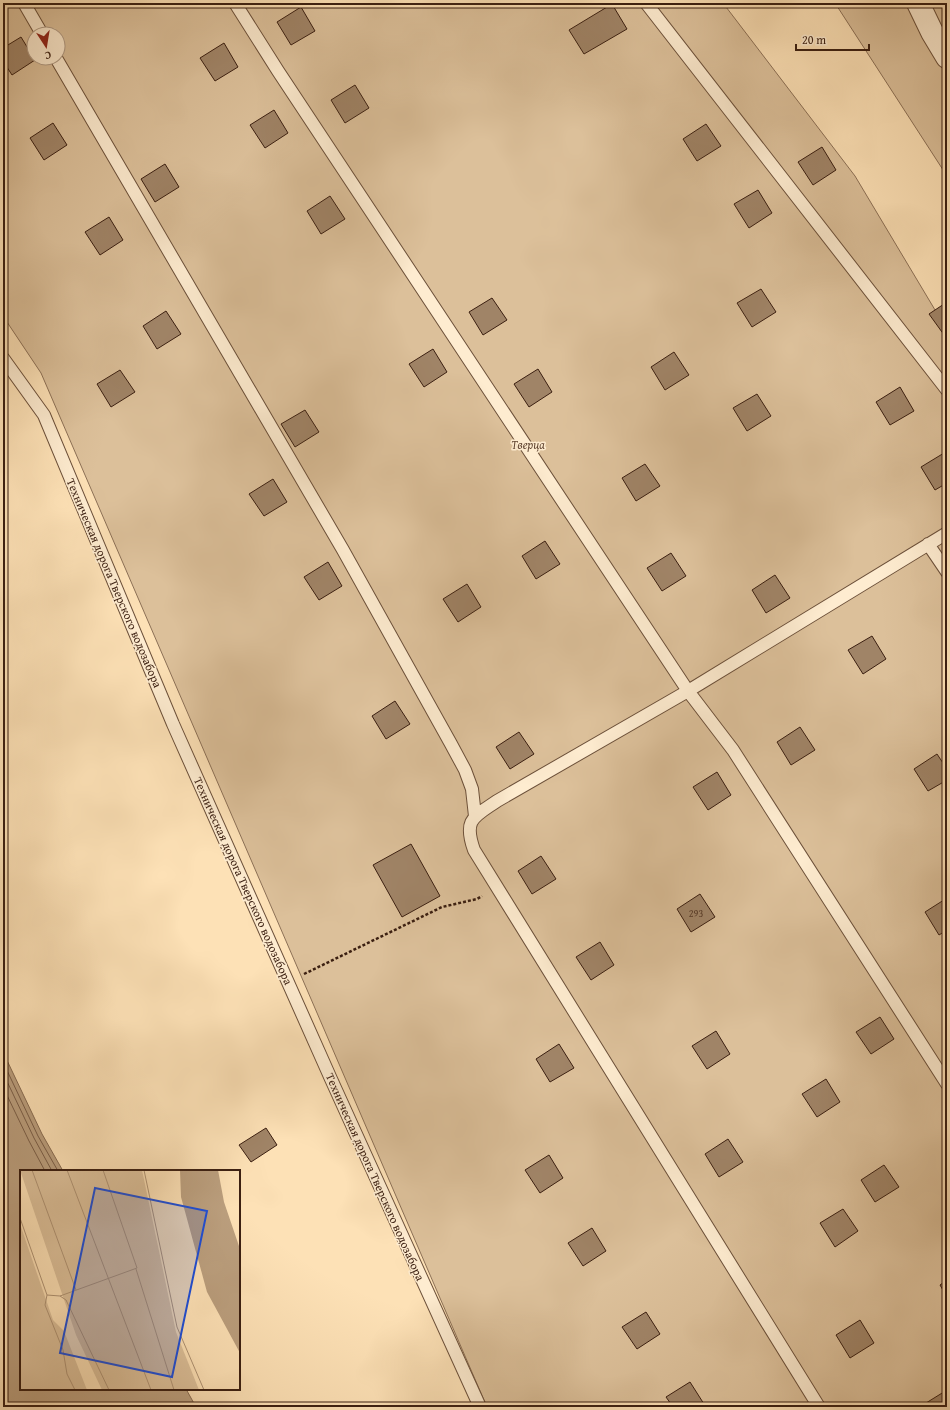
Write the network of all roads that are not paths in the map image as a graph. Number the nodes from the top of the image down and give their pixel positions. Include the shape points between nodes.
1 (24, 3) edge
2 (235, 3) edge
3 (646, 3) edge
4 (918, 3) edge
5 (37, 26) edge
6 (947, 57) edge
7 (61, 66) edge
8 (3, 358) edge
9 (947, 390) edge
10 (947, 533) edge
11 (928, 544) junction
12 (947, 572) edge
13 (688, 691) junction
14 (476, 816) junction
15 (947, 1084) edge
16 (480, 1407) edge
17 (819, 1407) edge

1 - 5 lane
2 - 13 lane
3 - 9 lane
4 - 6 street
7 - 14 lane via 343,550 462,763 472,789
8 - 16 lane, Техническая дорога Тверского водозабора via 44,415 173,724
10 - 11 lane
11 - 12 lane
11 - 13 lane
13 - 14 lane
13 - 15 lane via 733,750
14 - 17 lane via 470,824 469,836 474,850

